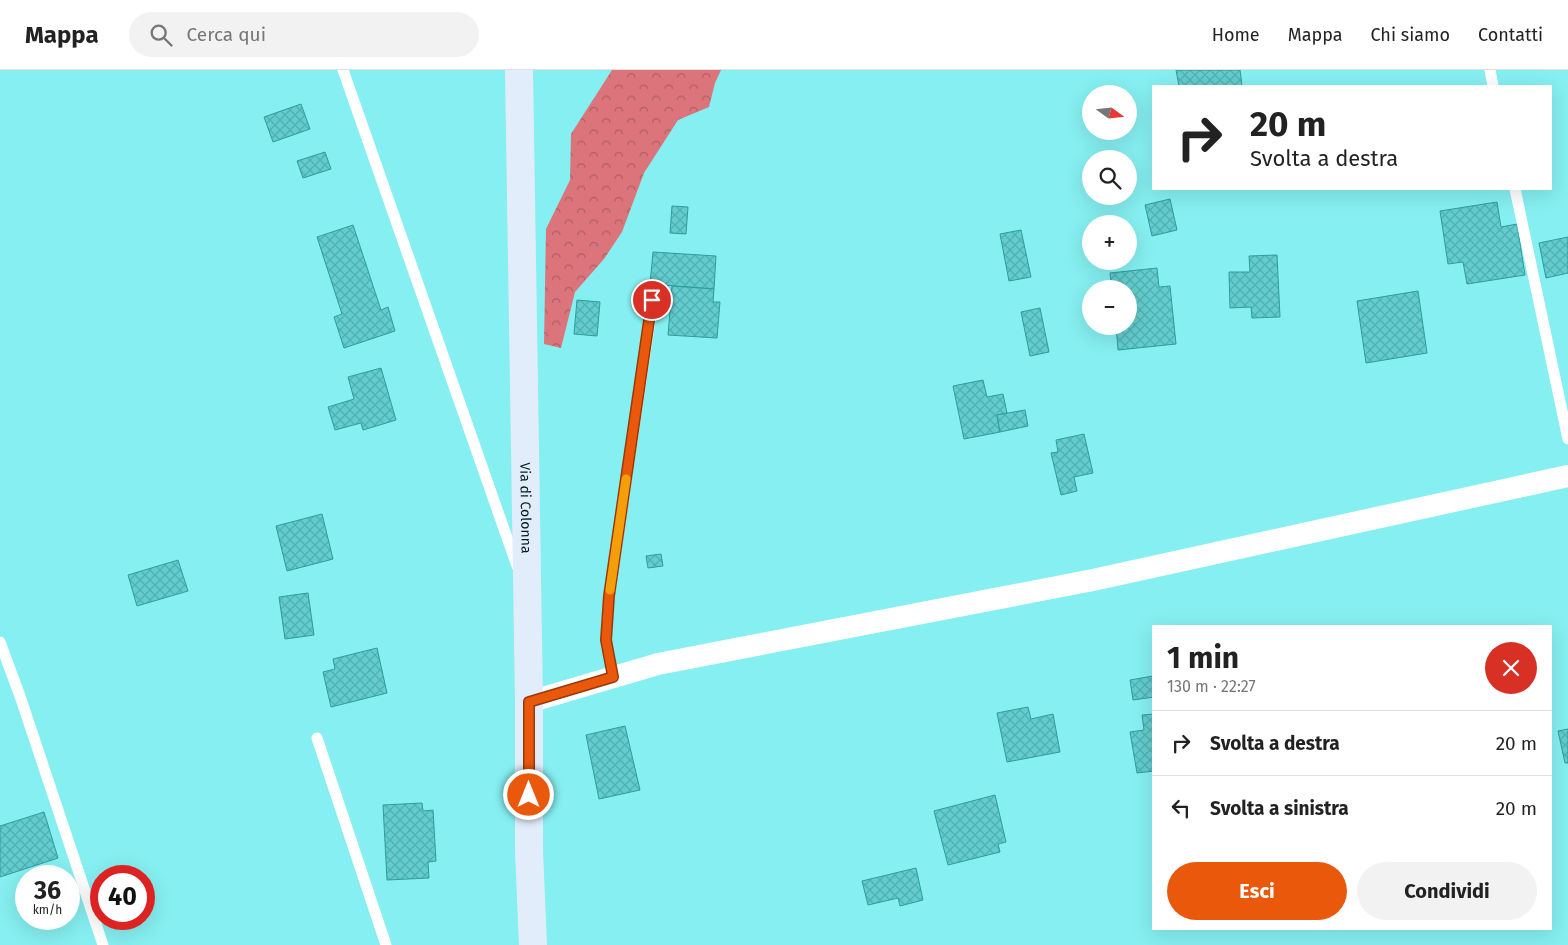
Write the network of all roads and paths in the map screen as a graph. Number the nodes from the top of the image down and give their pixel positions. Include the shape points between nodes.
1 (343, 70) edge
2 (519, 70) edge
3 (1490, 70) edge
4 (1493, 85) edge
5 (1515, 190) edge
6 (652, 300) dead end
7 (1568, 439) edge
8 (1568, 476) edge
9 (527, 592) junction
10 (0, 642) edge
11 (613, 677) junction
12 (529, 702) junction
13 (317, 738) dead end
14 (103, 945) edge
15 (386, 945) edge
16 (533, 945) edge

1 - 9 lane
2 - 9 street, Via di Colonna
3 - 4 lane
5 - 7 lane
6 - 11 lane via 609,596 606,640
8 - 11 street via 1093,580 658,664
9 - 12 street, Via di Colonna
10 - 14 lane
11 - 12 street
12 - 16 street, Via di Colonna
13 - 15 lane

